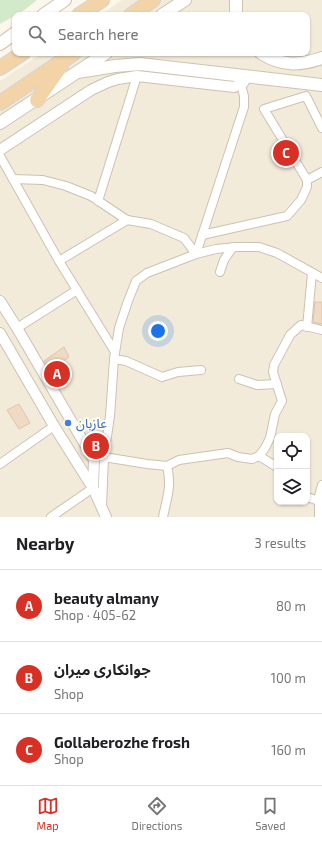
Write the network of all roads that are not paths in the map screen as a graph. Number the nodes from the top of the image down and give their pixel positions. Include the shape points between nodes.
1 (65, 0) edge
2 (102, 0) edge
3 (153, 0) edge
4 (184, 0) edge
5 (236, 0) edge
6 (51, 8) edge
7 (84, 12) edge
8 (135, 12) edge
9 (166, 12) edge
10 (236, 12) edge
11 (12, 35) edge
12 (0, 44) edge
13 (18, 56) edge
14 (70, 56) edge
15 (102, 56) edge
16 (266, 56) edge
17 (322, 58) edge
18 (0, 68) edge
19 (78, 72) junction
20 (137, 76) junction
21 (244, 81) junction
22 (322, 85) edge
23 (37, 100) junction
24 (0, 103) edge
25 (0, 123) edge
26 (322, 128) edge
27 (0, 150) edge
28 (0, 156) edge
29 (322, 172) edge
30 (13, 179) junction
31 (307, 180) junction
32 (98, 201) junction
33 (127, 220) junction
34 (202, 235) junction
35 (233, 247) junction
36 (196, 254) junction
37 (59, 261) junction
38 (220, 272) dead end
39 (312, 273) junction
40 (322, 278) edge
41 (77, 290) junction
42 (0, 301) edge
43 (307, 326) junction
44 (17, 328) junction
45 (322, 330) edge
46 (0, 333) edge
47 (115, 355) junction
48 (201, 370) dead end
49 (239, 379) dead end
50 (277, 384) junction
51 (54, 426) junction
52 (259, 456) junction
53 (104, 457) junction
54 (0, 464) edge
55 (274, 465) edge
56 (167, 466) junction
57 (322, 485) edge
58 (93, 488) junction
59 (310, 497) edge
60 (320, 498) edge
61 (102, 507) junction
62 (51, 517) edge
63 (106, 517) edge
64 (163, 517) edge
65 (319, 517) edge

1 - 6 main road
2 - 7 highway
3 - 8 highway
4 - 9 main road
5 - 10 main road
11 - 12 main road
13 - 18 highway
14 - 23 highway
14 - 24 highway
15 - 19 main road
16 - 17 main road via 283,63 297,64
19 - 21 main road via 140,64
19 - 23 main road
20 - 21 street via 231,87
20 - 27 street via 100,85
20 - 32 street
21 - 22 main road
21 - 34 street via 244,107
23 - 25 main road
26 - 31 street via 306,96 264,108
28 - 30 street
29 - 31 street
30 - 32 street via 43,180 66,186
30 - 37 street
31 - 34 street via 307,187 301,200 287,216
32 - 33 street
33 - 36 street via 152,224 184,238
33 - 37 street
34 - 36 street
35 - 36 street
35 - 38 street
35 - 39 street via 259,247 277,253
36 - 47 street via 147,273 136,281 120,328
37 - 41 street
39 - 40 street
39 - 43 street
41 - 44 street
41 - 47 street
42 - 44 street
43 - 45 street
43 - 50 street via 301,325 290,334 274,364 273,372
44 - 58 street via 94,460
46 - 51 street
47 - 48 street via 162,377 178,372
47 - 53 street
49 - 50 street via 257,385
50 - 52 street via 282,401 275,414 270,438
51 - 54 street
51 - 58 street
52 - 55 street
52 - 56 street via 252,459 228,453 179,460
53 - 56 street
53 - 61 street
56 - 64 street via 170,477 169,494
57 - 60 street
58 - 61 street
58 - 62 street
59 - 60 street
60 - 65 street
61 - 63 street

